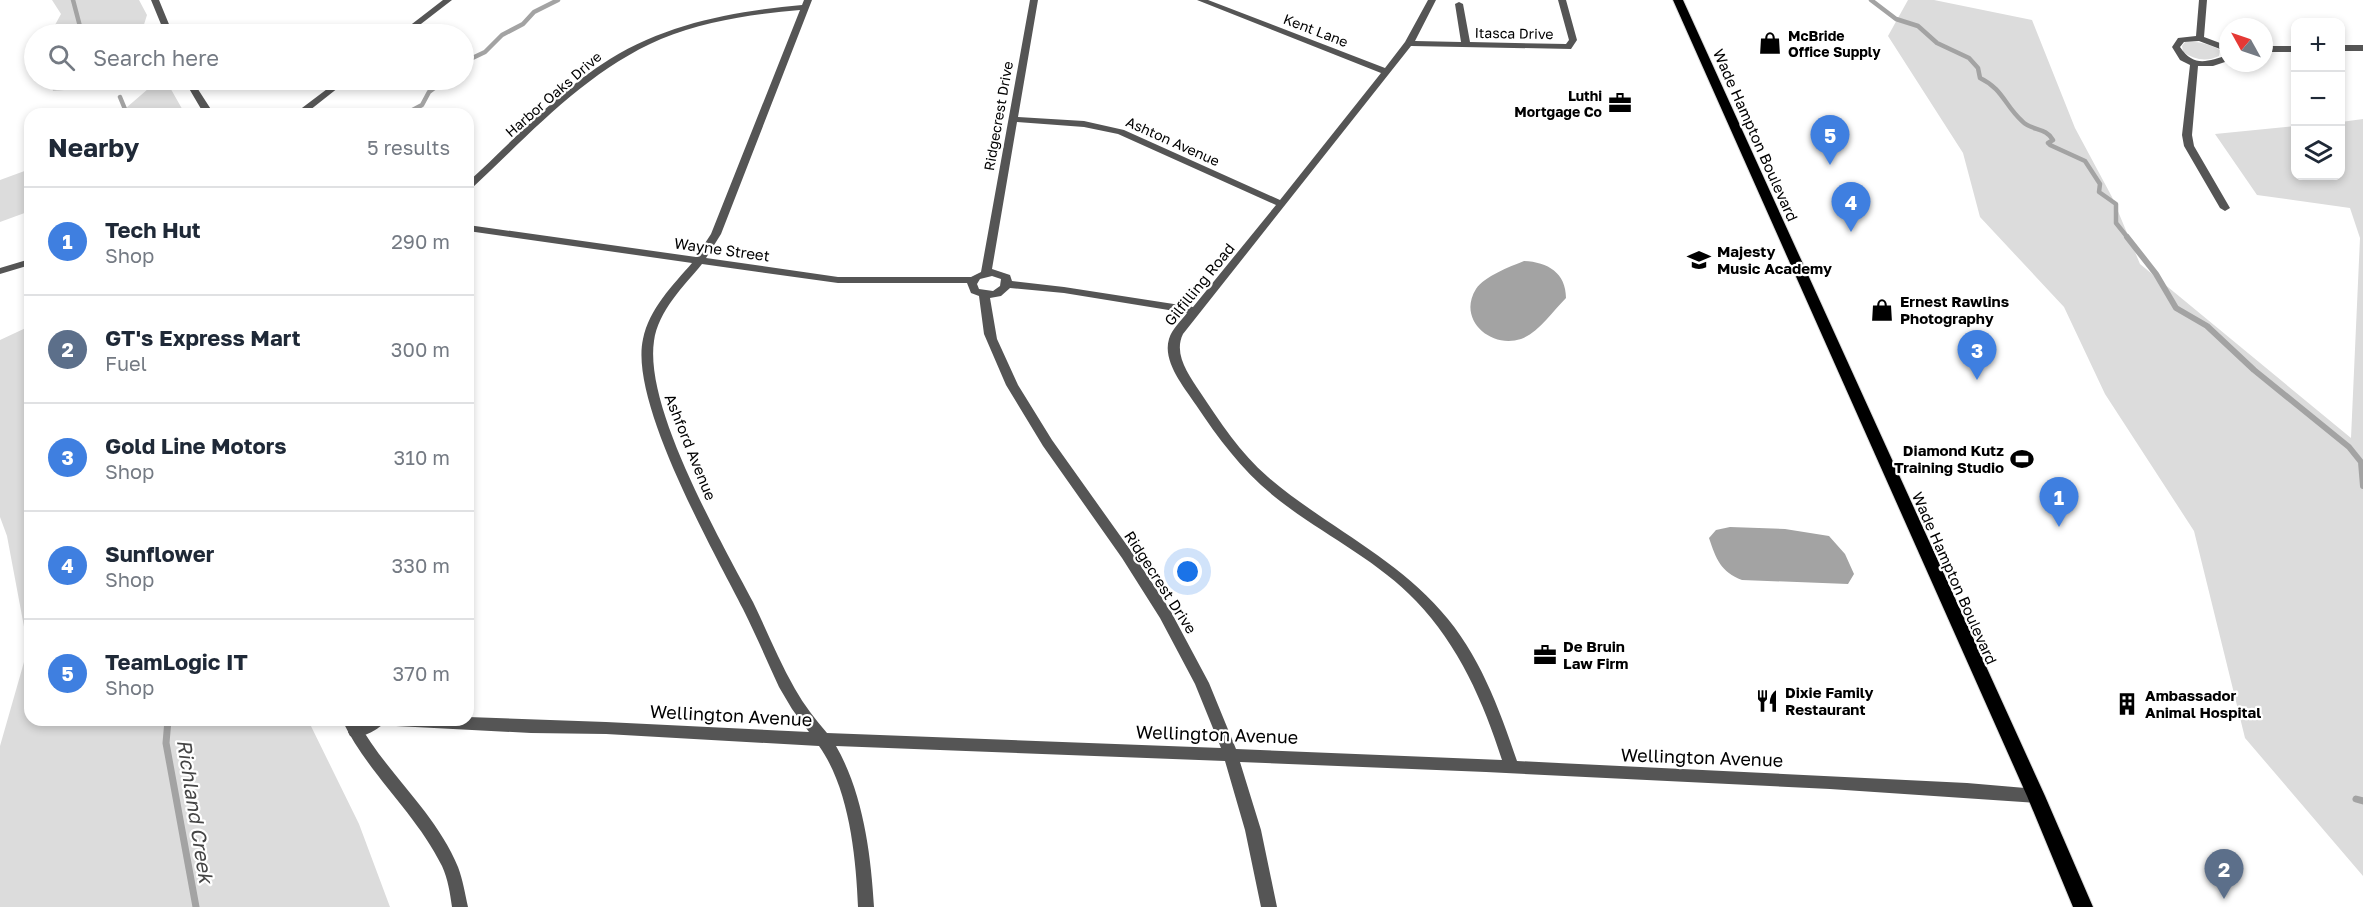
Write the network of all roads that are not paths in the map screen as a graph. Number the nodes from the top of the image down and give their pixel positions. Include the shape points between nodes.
1 (155, 0) edge
2 (448, 0) edge
3 (1034, 0) edge
4 (1201, 0) edge
5 (1432, 0) edge
6 (1562, 0) edge
7 (1678, 0) edge
8 (2203, 0) edge
9 (806, 3) edge
10 (1459, 4) dead end
11 (165, 24) edge
12 (416, 24) edge
13 (2200, 39) junction
14 (1409, 44) junction
15 (1466, 45) junction
16 (2219, 46) edge
17 (2345, 48) edge
18 (2363, 48) edge
19 (2273, 49) edge
20 (2291, 49) edge
21 (2219, 61) edge
22 (2194, 64) junction
23 (1387, 72) junction
24 (194, 90) edge
25 (331, 90) edge
26 (205, 108) edge
27 (307, 108) edge
28 (1012, 119) junction
29 (474, 182) edge
30 (1281, 204) junction
31 (2225, 208) dead end
32 (474, 229) edge
33 (701, 261) junction
34 (24, 264) edge
35 (0, 271) edge
36 (986, 273) junction
37 (974, 280) junction
38 (1007, 284) junction
39 (984, 294) junction
40 (1196, 311) junction
41 (474, 723) edge
42 (352, 726) edge
43 (822, 739) junction
44 (1230, 754) junction
45 (1512, 766) junction
46 (2036, 796) junction
47 (460, 907) edge
48 (866, 907) edge
49 (1269, 907) edge
50 (2083, 907) edge

1 - 11 street
2 - 12 street
3 - 28 street, Ridgecrest Drive
4 - 23 street, Kent Lane
5 - 14 street, Gilfilling Road
6 - 15 street, Itasca Drive via 1573,40 1568,48
7 - 46 main road, Wade Hampton Boulevard
8 - 13 street
9 - 29 street, Harbor Oaks Drive via 718,19 636,47 596,72
9 - 33 street, Ashford Avenue via 716,234
10 - 15 street
13 - 16 street
13 - 22 street via 2181,40 2176,47 2183,58
14 - 15 street, Itasca Drive
14 - 23 street, Gilfilling Road
17 - 18 street
19 - 20 street
21 - 22 street
22 - 31 street via 2187,135
23 - 30 street, Gilfilling Road
24 - 26 street
25 - 27 street
28 - 30 street, Ashton Avenue via 1113,129
28 - 36 street, Ridgecrest Drive
30 - 40 street, Gilfilling Road
32 - 33 street, Wayne Street
33 - 37 street, Wayne Street via 858,281
33 - 43 street, Ashford Avenue via 664,305 653,325 646,351 653,393 695,500 797,705
34 - 35 street
36 - 37 street
36 - 38 street via 1002,274
37 - 39 street via 975,291
38 - 39 street via 1001,291
38 - 40 street
39 - 44 street, Ridgecrest Drive via 990,336 1000,362 1032,420 1165,613 1201,677
40 - 45 street, Gilfilling Road via 1172,340 1172,348 1185,379 1219,430 1262,478 1396,573 1438,615 1481,682
41 - 43 street, Wellington Avenue
42 - 47 street via 423,820 449,863
43 - 44 street, Wellington Avenue
43 - 48 street, Ashford Avenue via 844,782 859,845
44 - 45 street, Wellington Avenue
44 - 49 street, Ridgecrest Drive via 1246,800
45 - 46 street, Wellington Avenue via 1850,782
46 - 50 main road, Wade Hampton Boulevard

